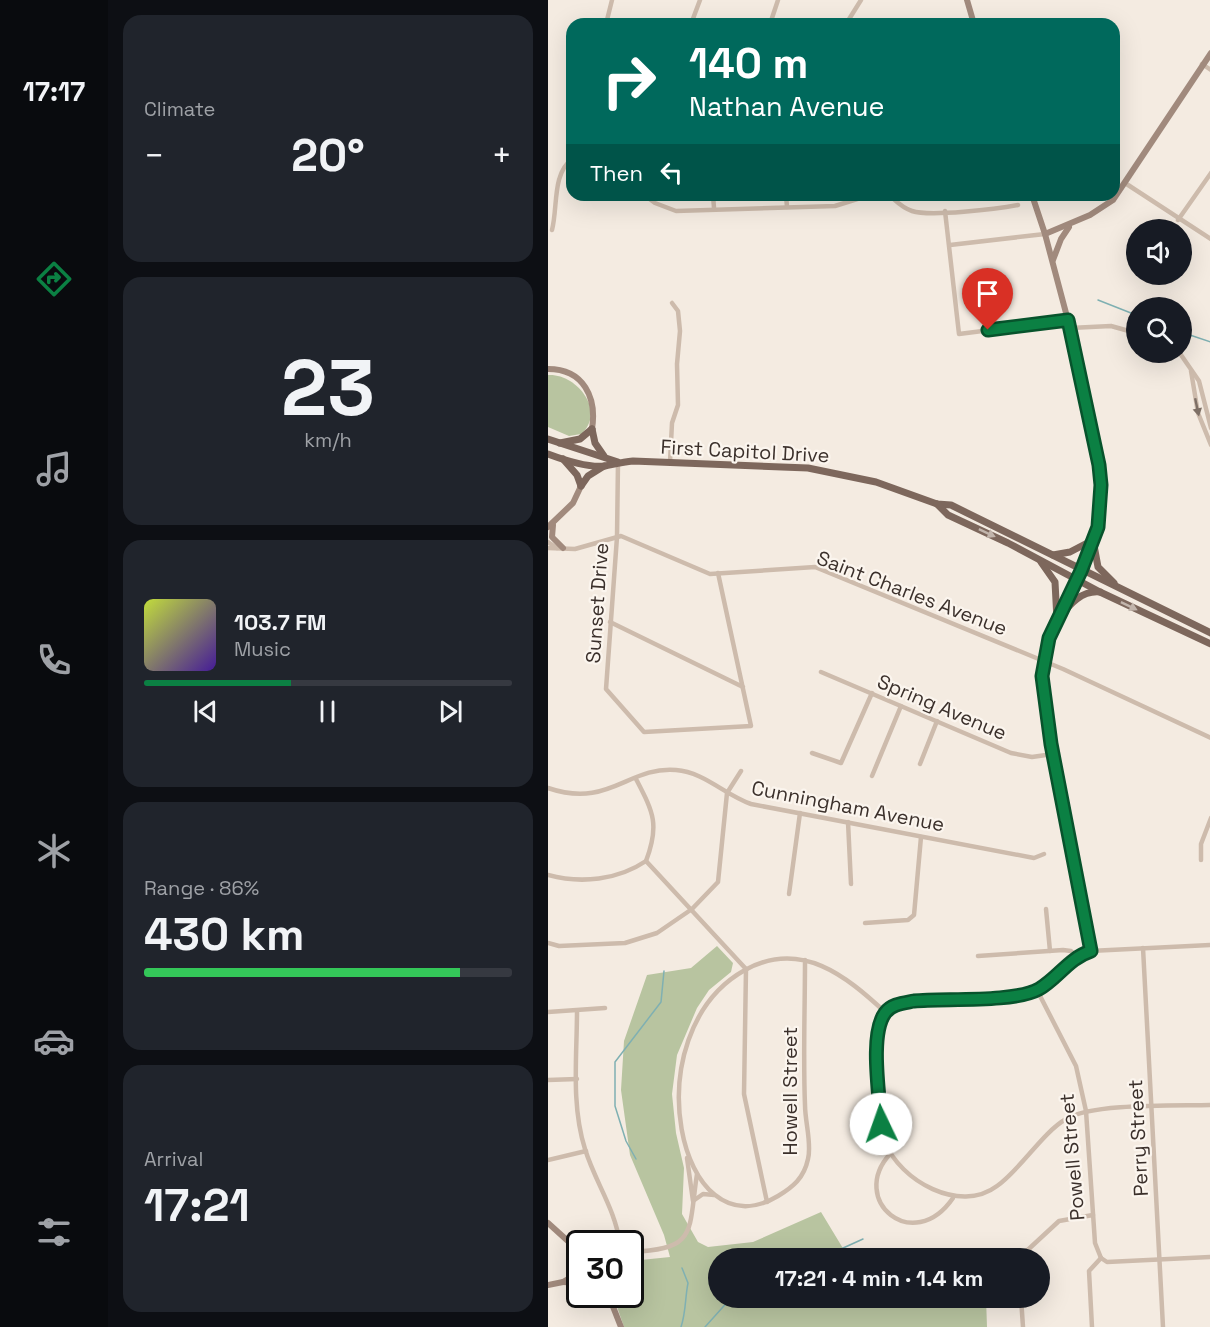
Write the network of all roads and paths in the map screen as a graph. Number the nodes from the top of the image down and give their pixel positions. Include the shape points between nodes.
1 (612, 0) edge
2 (700, 0) edge
3 (778, 0) edge
4 (861, 0) edge
5 (966, 0) edge
6 (608, 18) edge
7 (693, 18) edge
8 (772, 18) edge
9 (850, 18) edge
10 (972, 18) edge
11 (1211, 53) edge
12 (1202, 64) junction
13 (1211, 70) edge
14 (566, 166) edge
15 (1211, 173) edge
16 (1125, 183) junction
17 (1120, 189) edge
18 (652, 201) edge
19 (713, 201) edge
20 (786, 201) edge
21 (851, 201) edge
22 (897, 201) edge
23 (1034, 201) edge
24 (1109, 201) edge
25 (1018, 205) dead end
26 (787, 207) junction
27 (714, 208) junction
28 (945, 211) junction
29 (1177, 219) edge
30 (1179, 219) edge
31 (1071, 225) junction
32 (1192, 228) edge
33 (551, 230) dead end
34 (1045, 234) junction
35 (1211, 240) edge
36 (950, 245) junction
37 (1053, 261) junction
38 (672, 303) dead end
39 (1068, 320) junction
40 (1070, 328) junction
41 (1126, 330) edge
42 (1187, 363) edge
43 (1191, 368) junction
44 (548, 369) edge
45 (1211, 428) edge
46 (592, 429) junction
47 (548, 439) edge
48 (558, 444) junction
49 (1211, 445) edge
50 (548, 454) edge
51 (604, 456) junction
52 (563, 459) junction
53 (618, 462) junction
54 (670, 462) junction
55 (604, 466) junction
56 (581, 486) junction
57 (938, 504) junction
58 (557, 519) junction
59 (548, 522) edge
60 (548, 527) edge
61 (617, 537) junction
62 (1093, 540) junction
63 (548, 542) edge
64 (548, 548) edge
65 (560, 548) junction
66 (1051, 555) junction
67 (1036, 558) junction
68 (1081, 571) junction
69 (718, 573) junction
70 (1077, 580) junction
71 (1100, 592) junction
72 (1130, 595) junction
73 (1057, 620) junction
74 (610, 622) junction
75 (1211, 633) edge
76 (1211, 644) edge
77 (1043, 661) junction
78 (821, 672) dead end
79 (743, 687) junction
80 (872, 693) junction
81 (900, 706) junction
82 (937, 721) junction
83 (1211, 738) edge
84 (812, 753) dead end
85 (1053, 754) junction
86 (920, 764) dead end
87 (741, 771) dead end
88 (872, 776) dead end
89 (636, 779) junction
90 (548, 788) edge
91 (727, 794) junction
92 (800, 813) junction
93 (1211, 818) edge
94 (848, 822) junction
95 (921, 837) junction
96 (1044, 854) dead end
97 (1201, 860) dead end
98 (646, 861) junction
99 (548, 875) edge
100 (851, 884) dead end
101 (790, 894) dead end
102 (692, 909) junction
103 (1046, 909) dead end
104 (865, 922) dead end
105 (548, 943) edge
106 (1211, 945) edge
107 (1143, 948) junction
108 (1049, 951) junction
109 (1091, 951) junction
110 (978, 956) dead end
111 (1077, 957) junction
112 (805, 960) junction
113 (746, 969) junction
114 (1037, 990) junction
115 (605, 1008) dead end
116 (577, 1011) junction
117 (548, 1012) edge
118 (885, 1012) junction
119 (576, 1079) junction
120 (548, 1080) edge
121 (1211, 1105) edge
122 (1151, 1108) junction
123 (1086, 1111) junction
124 (586, 1151) junction
125 (687, 1153) junction
126 (890, 1155) junction
127 (548, 1160) edge
128 (697, 1174) junction
129 (716, 1195) junction
130 (953, 1198) junction
131 (693, 1201) junction
132 (767, 1202) junction
133 (1093, 1215) junction
134 (548, 1222) edge
135 (617, 1230) edge
136 (566, 1239) edge
137 (1030, 1248) edge
138 (644, 1251) edge
139 (1211, 1257) edge
140 (1101, 1258) junction
141 (1159, 1260) junction
142 (566, 1280) edge
143 (563, 1282) junction
144 (566, 1282) edge
145 (548, 1285) edge
146 (614, 1308) edge
147 (1022, 1308) edge
148 (621, 1327) edge
149 (1023, 1327) edge
150 (1092, 1327) edge
151 (1163, 1327) edge

1 - 6 street
2 - 7 street
3 - 8 street
4 - 9 street
5 - 10 street
11 - 12 street
12 - 13 street
12 - 16 street
14 - 33 street via 558,182
15 - 30 street
16 - 17 street
16 - 29 street
18 - 27 street via 676,211
19 - 27 street
20 - 26 street
21 - 26 street via 835,206
22 - 28 street via 910,210
23 - 34 street
24 - 31 street
25 - 28 street
26 - 27 street
28 - 36 street
31 - 34 street
31 - 37 street
32 - 35 street
34 - 36 street
34 - 37 street
36 - 39 street via 959,334
37 - 39 street
38 - 54 street via 678,311 680,331 678,405 671,430
39 - 40 street
40 - 41 street via 1110,326
40 - 62 street via 1101,485 1098,527
42 - 43 street
43 - 45 street via 1199,381
43 -> 49 street via 1198,413
44 - 46 street via 564,371 586,386 593,403
46 - 48 main road via 580,439
46 - 51 main road
47 - 48 main road, First Capitol Drive
48 - 51 main road, First Capitol Drive
50 - 52 main road, First Capitol Drive
51 - 53 main road, First Capitol Drive
52 - 55 main road, First Capitol Drive
52 - 56 main road
53 - 54 main road, First Capitol Drive
53 - 55 main road, First Capitol Drive
53 - 61 street, Sunset Drive
54 - 57 main road, First Capitol Drive via 823,470 876,482
55 - 56 main road
56 - 58 street via 573,503
57 - 66 main road, First Capitol Drive via 959,508
57 -> 67 main road, First Capitol Drive via 948,515
58 - 59 street
58 - 60 street
58 - 65 street via 551,533
61 - 65 street via 575,549
61 - 69 street, Saint Charles Avenue via 625,537 701,572
61 - 74 street, Sunset Drive
62 - 66 main road via 1070,552
62 - 68 street
62 - 72 main road via 1098,567
63 - 65 street
64 - 65 street
66 - 68 main road, First Capitol Drive
67 - 70 main road, First Capitol Drive
67 - 73 main road via 1055,582
68 - 70 street
68 - 72 main road, First Capitol Drive
69 - 77 street, Saint Charles Avenue via 815,567
69 - 79 street
70 - 71 main road, First Capitol Drive
70 - 73 street
71 - 73 main road via 1076,599
71 -> 76 main road, First Capitol Drive
72 - 75 main road, First Capitol Drive
73 - 77 street
74 - 79 street
74 - 79 street, Sunset Drive via 606,690 644,732 751,726
77 - 83 street, Saint Charles Avenue
77 - 85 street via 1043,696
78 - 80 street, Spring Avenue
80 - 81 street, Spring Avenue
80 - 84 street via 841,763
81 - 82 street, Spring Avenue
81 - 88 street
82 - 85 street, Spring Avenue via 1020,756
82 - 86 street
85 - 109 street
87 - 91 street
89 - 90 street, Cunningham Avenue via 595,793 566,793
89 - 91 street, Cunningham Avenue via 662,770 678,770 702,778
89 - 98 street via 654,817 654,839
91 - 92 street, Cunningham Avenue via 751,804
91 - 102 street via 718,882
92 - 94 street, Cunningham Avenue
92 - 101 street
93 - 97 street via 1200,844
94 - 95 street, Cunningham Avenue
94 - 100 street
95 - 96 street, Cunningham Avenue via 1034,858
95 - 104 street via 914,915 908,920
98 - 99 street via 620,876 582,880
98 - 102 street
102 - 105 street via 657,933 625,943
102 - 113 street
103 - 108 street
106 - 107 street
107 - 109 street
107 - 122 street, Perry Street
108 - 110 street
108 - 111 street via 1067,950
109 - 111 street
111 - 114 street
112 - 113 street via 775,961
112 - 118 street via 837,973
112 - 132 street, Howell Street via 809,1159 797,1184
113 - 125 street via 707,1001 686,1043 678,1100
113 - 132 street via 744,1094
114 - 118 street via 1011,997 914,1001
114 - 123 street, Powell Street via 1076,1066
115 - 116 street
116 - 117 street
116 - 119 street
118 - 126 street via 877,1035 881,1124
119 - 120 street
119 - 124 street via 578,1116
121 - 122 street
122 - 123 street
122 - 141 street, Perry Street
123 - 130 street via 1065,1119 998,1186 975,1197
123 - 133 street, Powell Street
124 - 127 street
124 - 135 street via 614,1213
125 - 128 street
125 - 131 street
126 - 130 street via 916,1179
126 - 130 street via 879,1169 875,1186 882,1204 897,1219 908,1223 933,1220
128 - 129 street
128 - 131 street
129 - 131 street via 703,1194
129 - 132 street via 740,1206
131 - 138 street via 688,1230 677,1244
133 - 137 street via 1059,1221
133 - 140 street, Powell Street via 1095,1243
134 - 136 street
139 - 141 street
140 - 141 street via 1107,1262
140 - 150 street via 1089,1271
141 - 151 street, Perry Street
142 - 143 street
143 - 144 street
143 - 145 street
146 - 148 street
147 - 149 street

